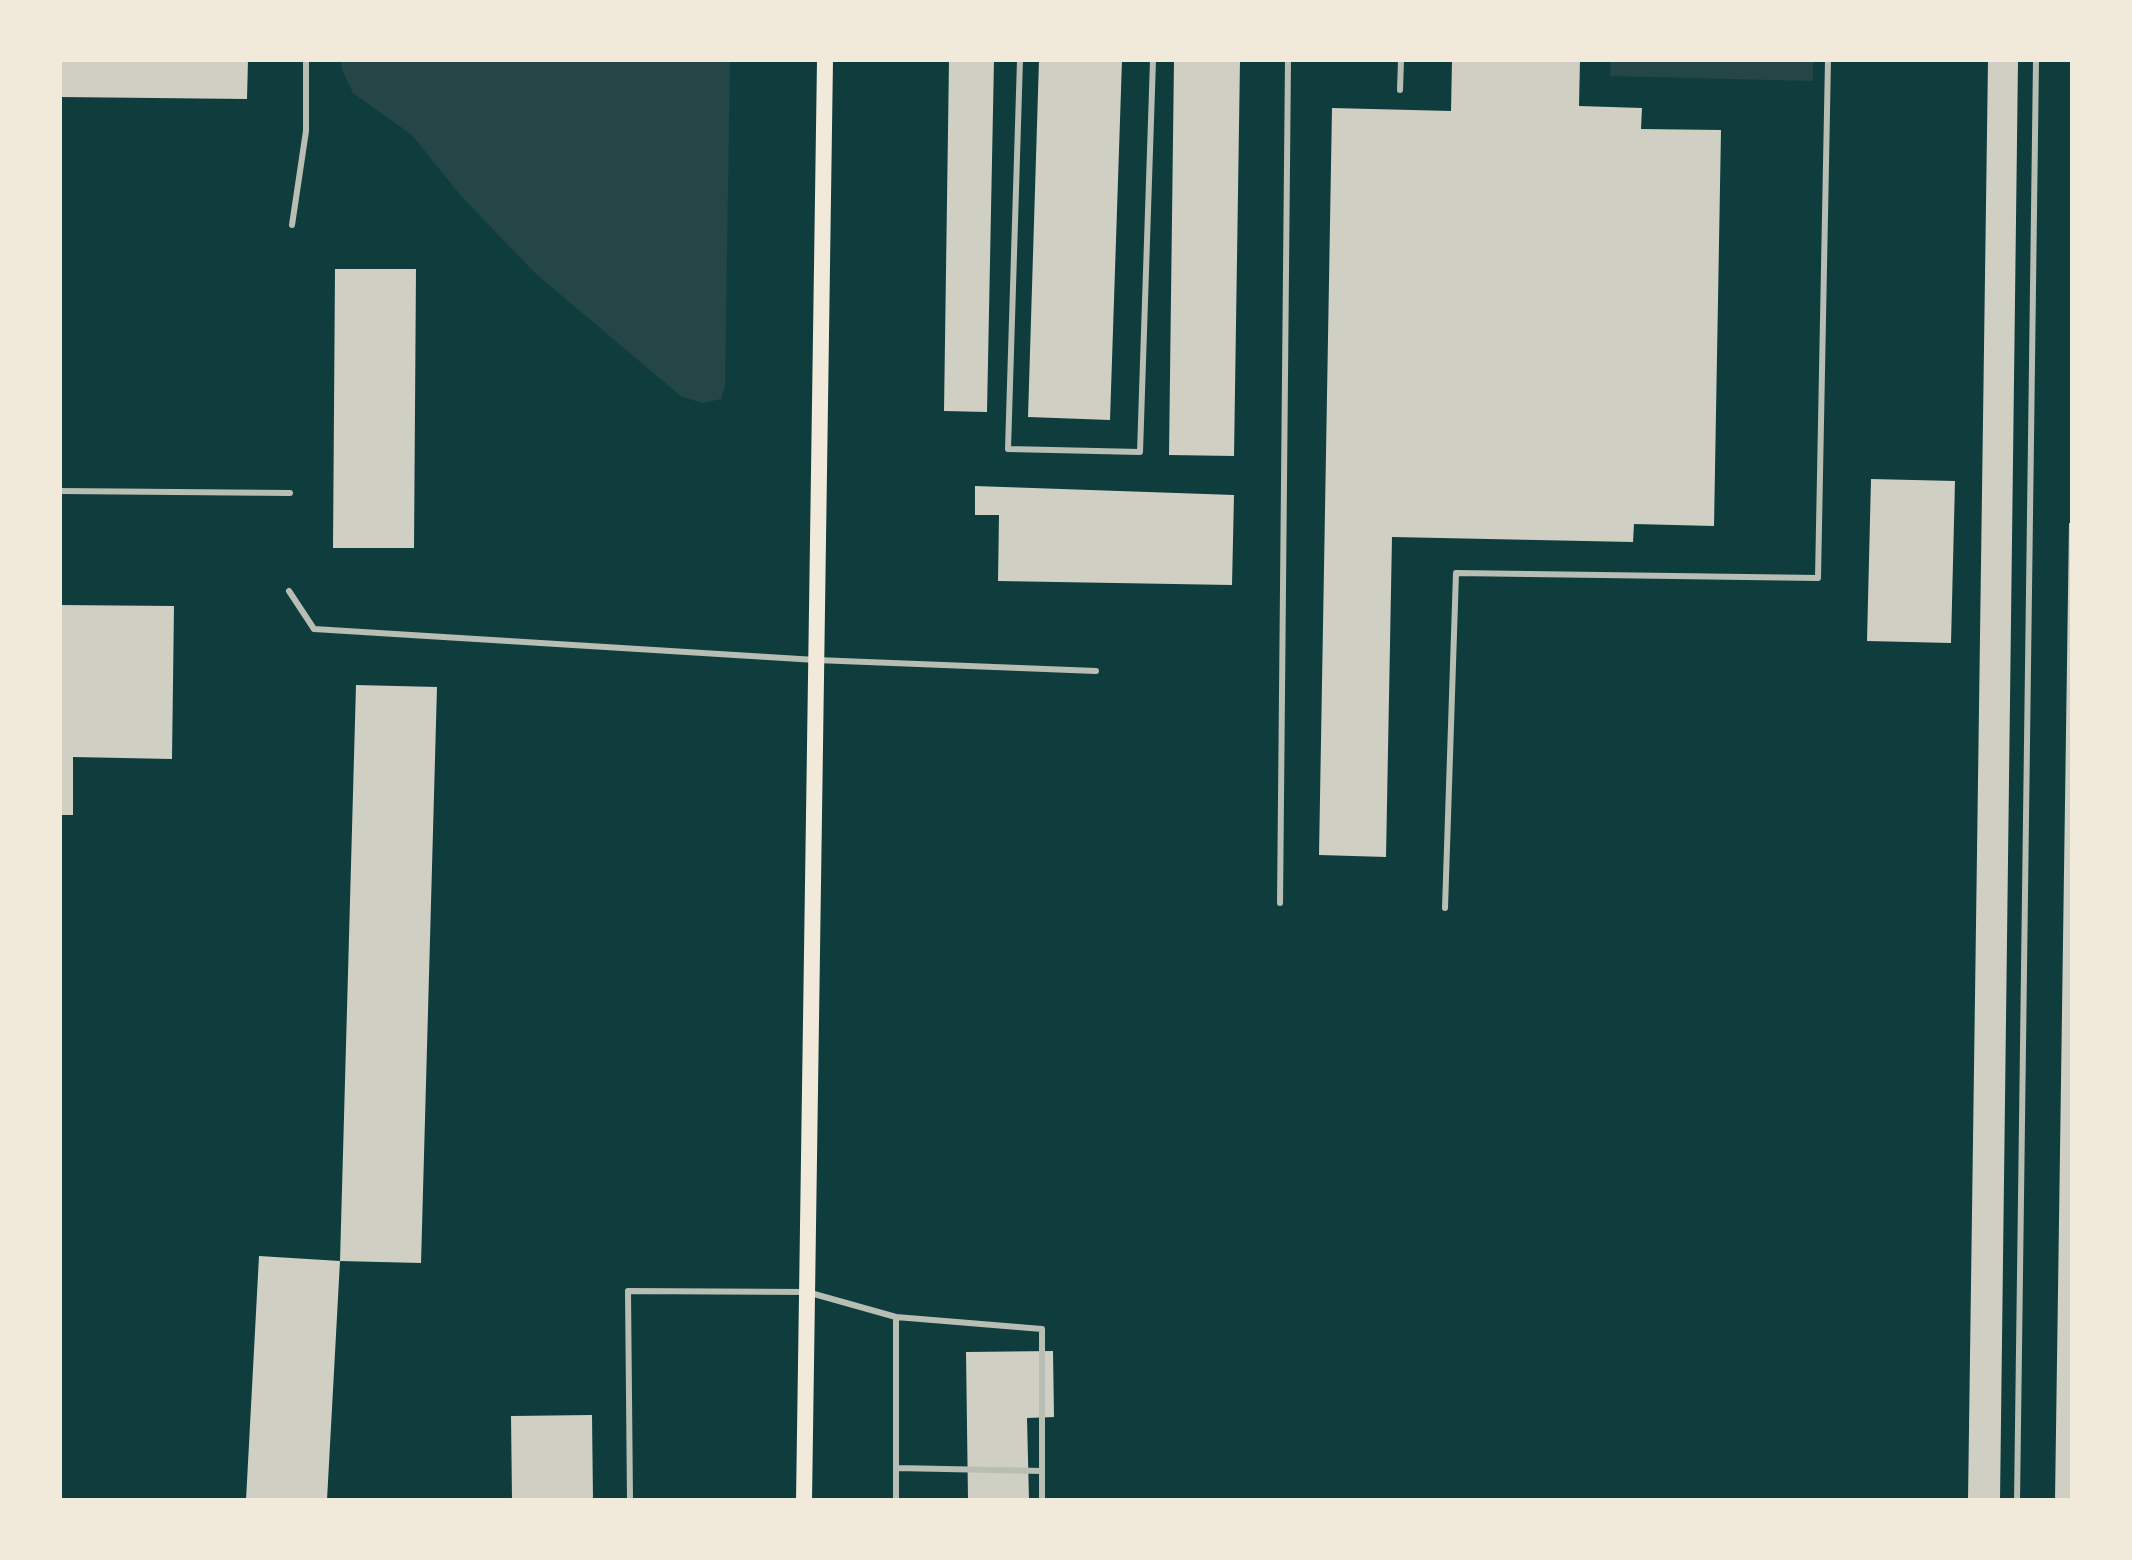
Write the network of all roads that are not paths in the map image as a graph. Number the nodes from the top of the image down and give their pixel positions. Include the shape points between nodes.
1 (306, 60) edge
2 (825, 60) edge
3 (1020, 60) edge
4 (1153, 60) edge
5 (1288, 60) edge
6 (1401, 60) edge
7 (1828, 60) edge
8 (2036, 60) edge
9 (1400, 90) dead end
10 (292, 225) dead end
11 (60, 491) edge
12 (290, 493) dead end
13 (289, 591) dead end
14 (816, 660) junction
15 (1096, 671) dead end
16 (1280, 903) dead end
17 (1445, 908) dead end
18 (807, 1292) junction
19 (896, 1317) junction
20 (896, 1468) junction
21 (1042, 1471) junction
22 (630, 1500) edge
23 (804, 1500) edge
24 (896, 1500) edge
25 (1042, 1500) edge
26 (2017, 1500) edge

1 - 10 lane via 306,131
2 - 14 main road
3 - 4 lane via 1008,449 1140,452
5 - 16 lane
6 - 9 lane
7 - 17 lane via 1818,578 1456,573
8 - 26 lane
11 - 12 lane
13 - 14 lane via 314,629
14 - 15 lane
14 - 18 main road
18 - 19 lane
18 - 22 lane via 628,1291
18 - 23 main road
19 - 20 lane
19 - 21 lane via 1042,1329
20 - 21 lane
20 - 24 lane
21 - 25 lane

